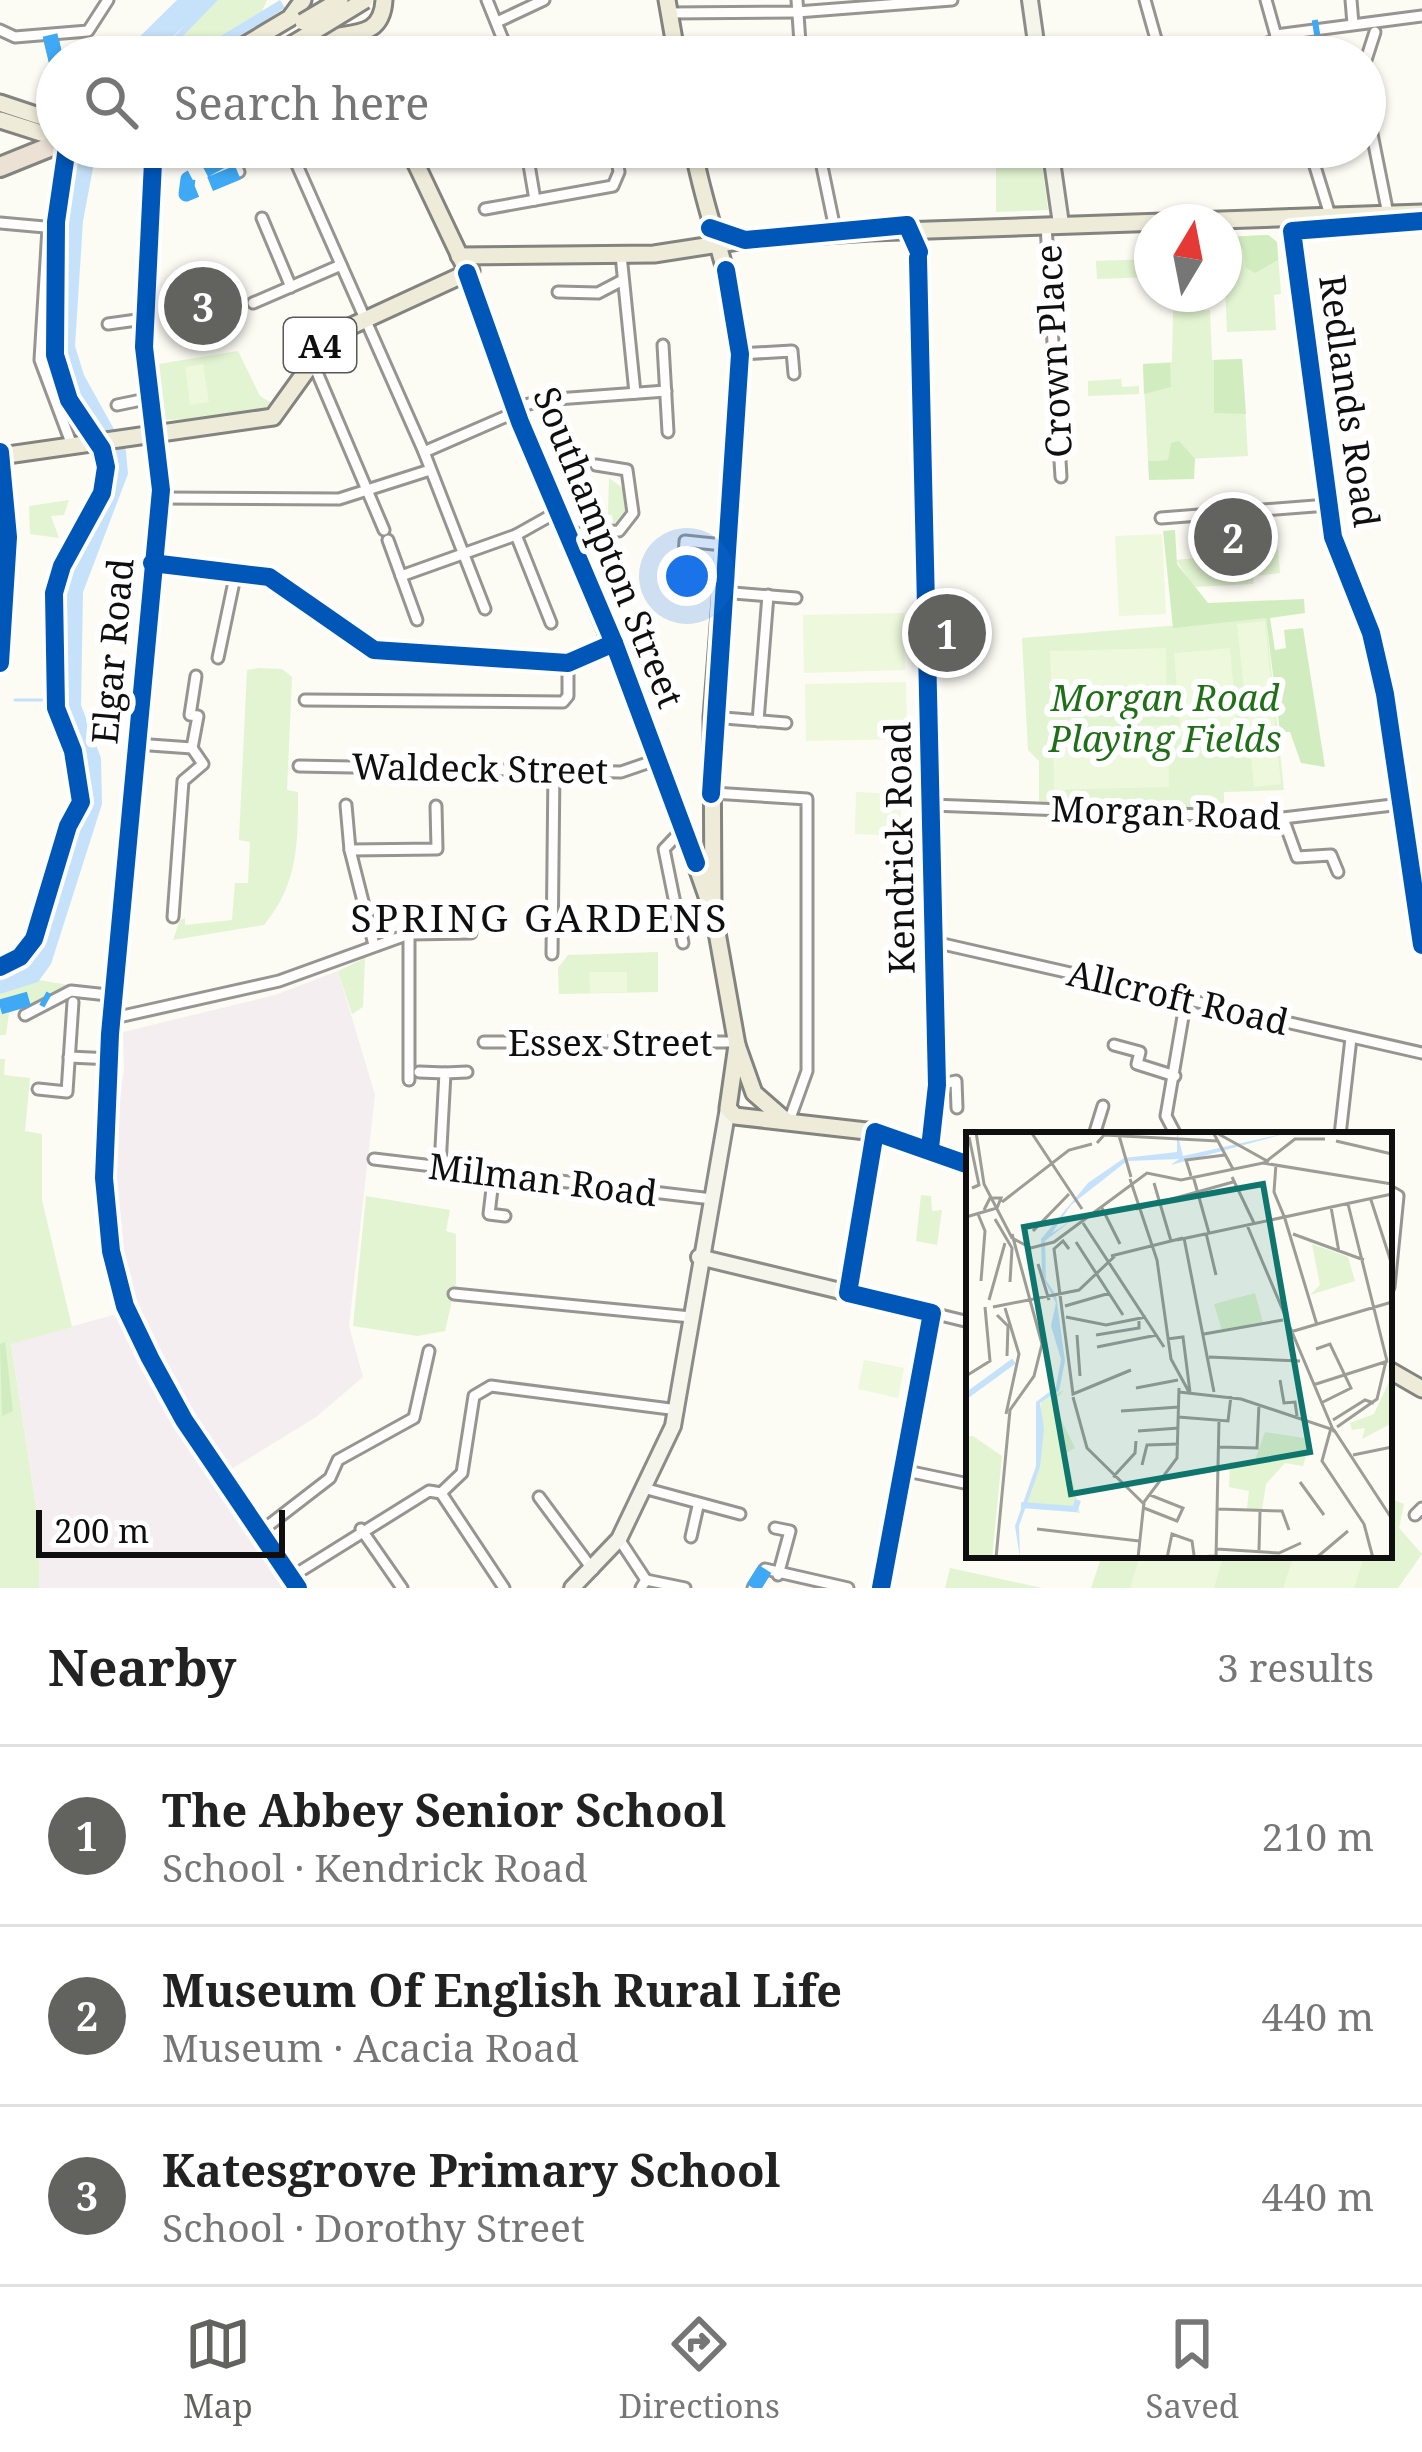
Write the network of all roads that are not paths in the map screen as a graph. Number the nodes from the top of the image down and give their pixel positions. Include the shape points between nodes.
1 (107, 0) edge
2 (306, 0) edge
3 (340, 0) edge
4 (365, 0) edge
5 (384, 0) edge
6 (487, 0) edge
7 (544, 0) edge
8 (952, 0) edge
9 (1030, 0) edge
10 (1145, 0) edge
11 (1266, 0) edge
12 (1351, 0) edge
13 (1418, 0) edge
14 (668, 6) edge
15 (797, 6) edge
16 (1420, 16) edge
17 (497, 22) junction
18 (1353, 24) junction
19 (0, 30) edge
20 (1375, 32) dead end
21 (50, 35) joint
22 (260, 36) edge
23 (307, 36) edge
24 (309, 36) edge
25 (343, 36) edge
26 (348, 36) edge
27 (502, 36) edge
28 (673, 36) edge
29 (799, 36) edge
30 (1035, 36) edge
31 (1155, 36) edge
32 (1276, 36) edge
33 (1280, 36) edge
34 (1374, 36) edge
35 (0, 103) edge
36 (0, 120) edge
37 (36, 124) edge
38 (36, 129) edge
39 (36, 140) edge
40 (36, 145) edge
41 (0, 152) edge
42 (0, 166) edge
43 (153, 168) edge
44 (237, 168) edge
45 (298, 168) edge
46 (417, 168) edge
47 (530, 168) edge
48 (618, 168) edge
49 (697, 168) edge
50 (822, 168) edge
51 (1051, 168) edge
52 (1315, 168) edge
53 (1379, 168) edge
54 (239, 172) dead end
55 (535, 200) junction
56 (485, 209) dead end
57 (1422, 212) edge
58 (1388, 214) junction
59 (1330, 215) junction
60 (1291, 217) junction
61 (262, 218) dead end
62 (0, 223) edge
63 (1053, 225) junction
64 (710, 228) junction
65 (938, 229) junction
66 (914, 231) junction
67 (871, 232) junction
68 (836, 234) junction
69 (890, 234) junction
70 (745, 240) junction
71 (718, 246) junction
72 (621, 255) junction
73 (918, 255) junction
74 (459, 256) junction
75 (502, 258) junction
76 (341, 265) junction
77 (726, 270) junction
78 (467, 273) junction
79 (436, 285) junction
80 (624, 285) junction
81 (291, 286) junction
82 (558, 292) dead end
83 (253, 303) dead end
84 (365, 317) junction
85 (144, 319) junction
86 (108, 324) dead end
87 (663, 345) dead end
88 (740, 354) junction
89 (308, 364) junction
90 (794, 374) dead end
91 (666, 391) junction
92 (635, 393) junction
93 (151, 398) junction
94 (117, 406) dead end
95 (515, 410) junction
96 (668, 432) dead end
97 (156, 434) junction
98 (73, 448) junction
99 (424, 452) junction
100 (2, 456) edge
101 (596, 465) dead end
102 (430, 470) junction
103 (1061, 476) dead end
104 (371, 490) junction
105 (160, 498) junction
106 (1328, 505) junction
107 (557, 512) junction
108 (1161, 518) dead end
109 (515, 535) junction
110 (572, 539) junction
111 (0, 543) edge
112 (723, 545) junction
113 (464, 554) junction
114 (684, 556) dead end
115 (152, 563) junction
116 (236, 572) junction
117 (0, 574) edge
118 (401, 576) junction
119 (721, 592) junction
120 (769, 596) junction
121 (796, 598) dead end
122 (485, 608) dead end
123 (417, 620) dead end
124 (551, 623) dead end
125 (614, 643) junction
126 (218, 658) dead end
127 (568, 663) junction
128 (196, 676) dead end
129 (304, 700) dead end
130 (712, 717) junction
131 (758, 721) junction
132 (786, 722) dead end
133 (136, 744) junction
134 (192, 748) junction
135 (659, 759) junction
136 (299, 766) dead end
137 (554, 767) junction
138 (711, 794) junction
139 (1401, 804) junction
140 (346, 805) dead end
141 (931, 805) junction
142 (436, 806) dead end
143 (1283, 818) junction
144 (678, 834) junction
145 (350, 850) junction
146 (1338, 872) dead end
147 (1417, 883) edge
148 (713, 910) junction
149 (173, 917) dead end
150 (471, 933) dead end
151 (409, 934) junction
152 (934, 942) junction
153 (683, 943) dead end
154 (374, 945) junction
155 (1422, 945) edge
156 (552, 954) dead end
157 (118, 995) junction
158 (1186, 999) junction
159 (73, 1002) dead end
160 (25, 1015) dead end
161 (110, 1034) dead end
162 (1351, 1038) junction
163 (484, 1042) dead end
164 (737, 1044) junction
165 (1114, 1046) dead end
166 (1422, 1053) edge
167 (69, 1057) junction
168 (112, 1058) junction
169 (419, 1072) dead end
170 (467, 1072) dead end
171 (445, 1073) junction
172 (1175, 1076) junction
173 (410, 1080) dead end
174 (937, 1085) junction
175 (38, 1089) dead end
176 (757, 1096) junction
177 (729, 1101) junction
178 (1103, 1106) dead end
179 (957, 1108) dead end
180 (747, 1119) junction
181 (788, 1121) junction
182 (1095, 1132) edge
183 (1174, 1132) edge
184 (1340, 1132) edge
185 (722, 1143) junction
186 (874, 1143) dead end
187 (930, 1148) junction
188 (374, 1159) dead end
189 (966, 1164) edge
190 (440, 1166) junction
191 (494, 1172) junction
192 (1392, 1193) edge
193 (712, 1199) junction
194 (505, 1216) dead end
195 (699, 1257) junction
196 (1392, 1257) edge
197 (848, 1293) junction
198 (454, 1294) dead end
199 (932, 1312) junction
200 (691, 1317) junction
201 (966, 1321) edge
202 (429, 1351) dead end
203 (1392, 1372) edge
204 (1422, 1389) edge
205 (678, 1410) junction
206 (902, 1470) junction
207 (966, 1483) edge
208 (647, 1489) junction
209 (441, 1493) junction
210 (539, 1496) dead end
211 (698, 1506) junction
212 (740, 1514) dead end
213 (775, 1528) dead end
214 (361, 1529) junction
215 (260, 1532) junction
216 (692, 1537) dead end
217 (619, 1539) junction
218 (593, 1570) junction
219 (778, 1575) junction
220 (291, 1577) junction
221 (644, 1584) edge
222 (298, 1588) edge
223 (402, 1588) edge
224 (504, 1588) edge
225 (572, 1588) edge
226 (685, 1588) edge
227 (753, 1588) edge
228 (848, 1588) edge
229 (881, 1588) edge

1 - 21 street via 88,31
2 - 22 main road
2 - 25 main road via 322,24
3 - 23 main road, bridge
4 - 24 main road, bridge
5 - 26 main road via 376,25
6 - 17 street
7 - 17 street
8 - 15 street
9 - 30 street
10 - 31 street
11 - 32 street
12 - 18 street
13 - 16 street
14 - 15 street
14 - 28 main road
15 - 29 street
16 - 18 street
17 - 27 street
18 - 33 street
19 - 21 street
20 - 34 street
35 - 37 main road
36 - 38 main road
39 - 41 highway
40 - 42 highway
43 - 85 street, Elgar Road
44 - 54 street
45 - 76 street
46 - 74 main road, Southampton Street
47 - 55 street
48 - 55 street via 613,186
49 - 64 main road
50 - 68 street
51 - 63 street
52 - 59 street
53 - 58 street
55 - 56 street
57 - 58 main road, A4
58 - 59 main road, A4
59 - 60 main road, A4
60 - 63 main road, A4
60 - 106 street, Redlands Road
61 - 81 street
62 - 98 street via 52,228 40,360
63 - 65 main road, A4
63 - 103 street, Crown Place
64 - 70 main road, A4
64 - 71 main road
65 - 66 main road, A4
65 - 73 street
66 - 67 main road, A4 via 901,224
66 - 69 main road, A4
66 - 73 street, Kendrick Road
67 - 68 main road, A4
67 - 69 main road, A4
68 - 70 main road, A4
69 - 73 street
70 - 71 main road, A4
70 - 77 main road
71 - 72 main road, A4
71 - 77 main road
72 - 75 main road, A4
72 - 80 street
73 - 141 street, Kendrick Road
74 - 75 main road
74 - 78 main road, Southampton Street
74 - 79 main road, A4
75 - 78 main road, A4
76 - 81 street
76 - 84 street
77 - 88 main road
78 - 79 main road, A4
78 - 95 main road, Southampton Street
79 - 84 main road, A4
80 - 82 street via 598,299
80 - 92 street
81 - 83 street
84 - 89 main road, A4 via 327,339
84 - 99 street
85 - 86 street
85 - 93 street, Elgar Road
87 - 91 street
88 - 90 street via 793,351
88 - 112 main road
89 - 97 main road, A4 via 273,417
89 - 104 street
91 - 92 street
91 - 96 street
92 - 95 street
93 - 94 street
93 - 97 street, Elgar Road
95 - 99 street
95 - 107 main road, Southampton Street
97 - 98 main road, A4
97 - 105 street, Elgar Road
98 - 100 main road, A4
99 - 102 street
101 - 110 street via 627,470 633,513 619,530
102 - 104 street
102 - 113 street
104 - 105 street via 339,499
104 - 118 street
105 - 115 street, Elgar Road
106 - 108 street
106 - 139 street, Redlands Road via 1371,633
107 - 109 street
107 - 110 main road, Southampton Street
109 - 113 street
109 - 124 street
110 - 125 main road, Southampton Street
111 - 117 highway
112 - 114 street via 685,541
112 - 119 main road
113 - 118 street
113 - 122 street
115 - 116 street
115 - 133 street, Elgar Road
116 - 126 street
116 - 127 street via 269,577 374,650
118 - 123 street
119 - 120 street
119 - 130 main road
120 - 121 street
120 - 131 street
125 - 127 street
125 - 135 main road, Southampton Street
127 - 129 street via 563,702
128 - 134 street
130 - 131 street
130 - 138 main road
131 - 132 street
133 - 134 street
133 - 157 street, Elgar Road
134 - 149 street via 202,764 183,781
135 - 137 street, Waldeck Street via 621,772
135 - 144 main road, Southampton Street
136 - 137 street, Waldeck Street
137 - 156 street
138 - 148 main road
138 - 181 street via 807,799 807,1071
139 - 143 street, Morgan Road
139 - 147 street, Redlands Road
140 - 145 street
141 - 143 street, Morgan Road
141 - 152 street, Kendrick Road
142 - 145 street via 437,852
143 - 146 street via 1296,862 1331,855
144 - 148 main road, Southampton Street via 692,850
144 - 153 street via 664,849
145 - 154 street
147 - 155 street, Redlands Road
148 - 164 main road
150 - 151 street
151 - 154 street
151 - 173 street
152 - 158 street, Allcroft Road
152 - 174 street, Kendrick Road
154 - 157 street, Elgar Road via 240,992 114,1018
157 - 160 street via 71,991
158 - 162 street, Allcroft Road
158 - 172 street
159 - 167 street
161 - 168 street
162 - 166 street, Allcroft Road
162 - 184 street
163 - 164 street, Essex Street
164 - 176 main road
164 - 177 main road
165 - 172 street via 1140,1052 1137,1064
167 - 168 street
167 - 175 street via 67,1092
168 - 215 street via 104,1178 119,1288 184,1420
169 - 171 street
170 - 171 street
171 - 190 street
172 - 183 street via 1166,1116
174 - 179 street via 956,1081
174 - 187 street, Kendrick Road
176 - 177 main road via 741,1089
176 - 180 main road
176 - 181 main road
177 - 180 main road
177 - 185 street
178 - 182 street
180 - 181 main road
180 - 185 street
181 - 187 main road
185 - 193 street
186 - 197 street
187 - 189 main road
188 - 190 street, Milman Road
190 - 191 street, Milman Road
191 - 193 street, Milman Road
191 - 194 street via 489,1214
192 - 196 street
193 - 195 street
195 - 197 street
195 - 200 street
197 - 199 street
198 - 200 street
199 - 201 street
199 - 206 street
200 - 205 street
202 - 215 street via 414,1418 338,1460 330,1478
203 - 204 main road
205 - 208 street
205 - 209 street via 491,1386 474,1396 462,1473
206 - 207 street
206 - 229 street
208 - 211 street
208 - 217 street
209 - 214 street via 429,1491
209 - 224 street
210 - 218 street
211 - 212 street
211 - 216 street
213 - 219 street via 790,1531
214 - 220 street
214 - 223 street
215 - 220 street
217 - 218 street
217 - 221 street
218 - 225 street
219 - 227 street via 765,1569
219 - 228 street
220 - 222 street
221 - 226 street

